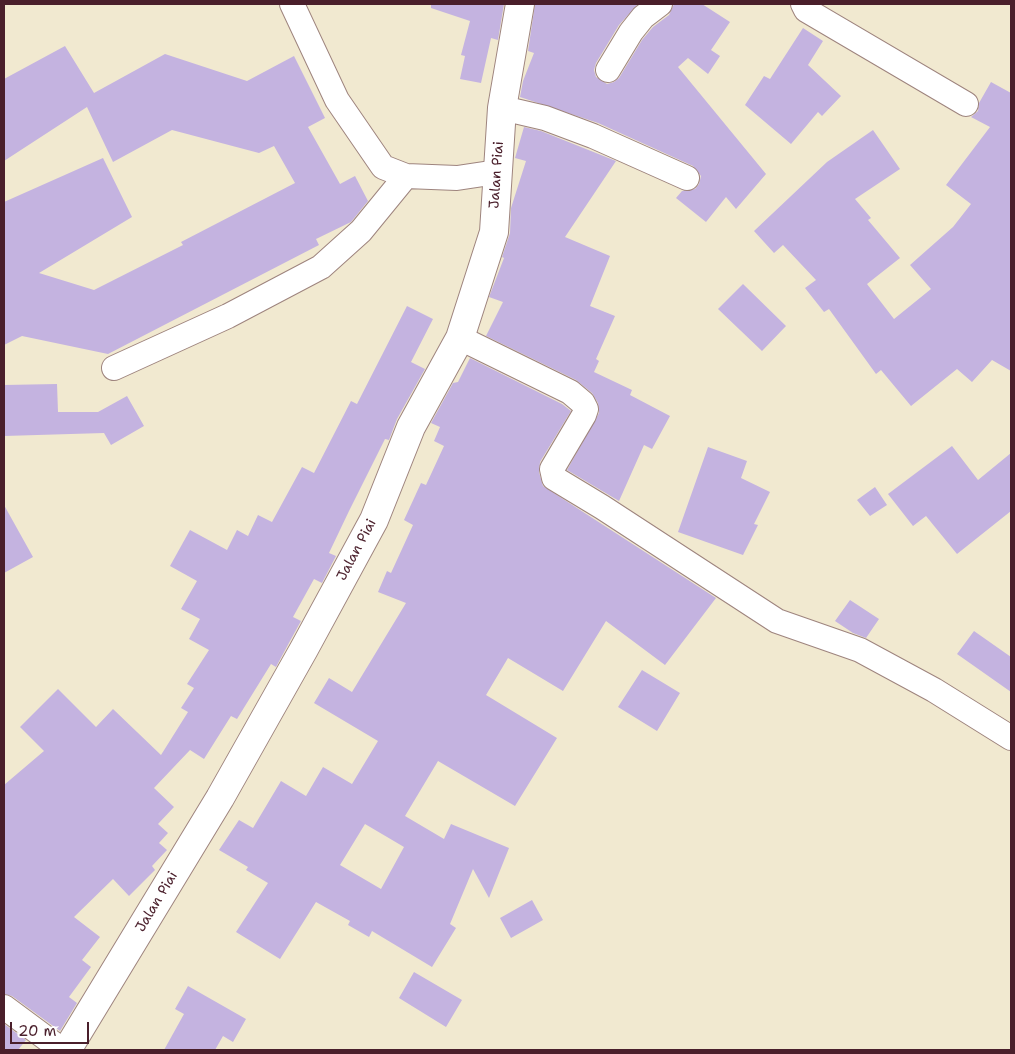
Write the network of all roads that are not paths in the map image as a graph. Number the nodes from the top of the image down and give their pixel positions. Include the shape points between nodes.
1 (292, 4) edge
2 (520, 4) edge
3 (660, 4) edge
4 (803, 4) edge
5 (608, 70) dead end
6 (966, 104) dead end
7 (502, 108) junction
8 (497, 172) junction
9 (406, 176) junction
10 (687, 178) dead end
11 (460, 338) junction
12 (114, 368) dead end
13 (1011, 738) edge
14 (4, 1008) edge
15 (62, 1050) edge
16 (67, 1050) edge

1 - 9 street via 337,100 371,152 383,167
2 - 7 street, Jalan Piai
3 - 5 street via 647,13 631,32
4 - 6 street via 806,10
7 - 8 street, Jalan Piai
7 - 10 street via 554,121
8 - 9 street via 456,178
8 - 11 street, Jalan Piai via 494,232
9 - 12 street via 361,231 322,268 228,316
11 - 13 street via 570,392 583,403 584,415 552,469 554,478 778,621 860,650 934,690
11 - 16 street, Jalan Piai via 411,427 374,520 304,650 220,798
14 - 15 street

